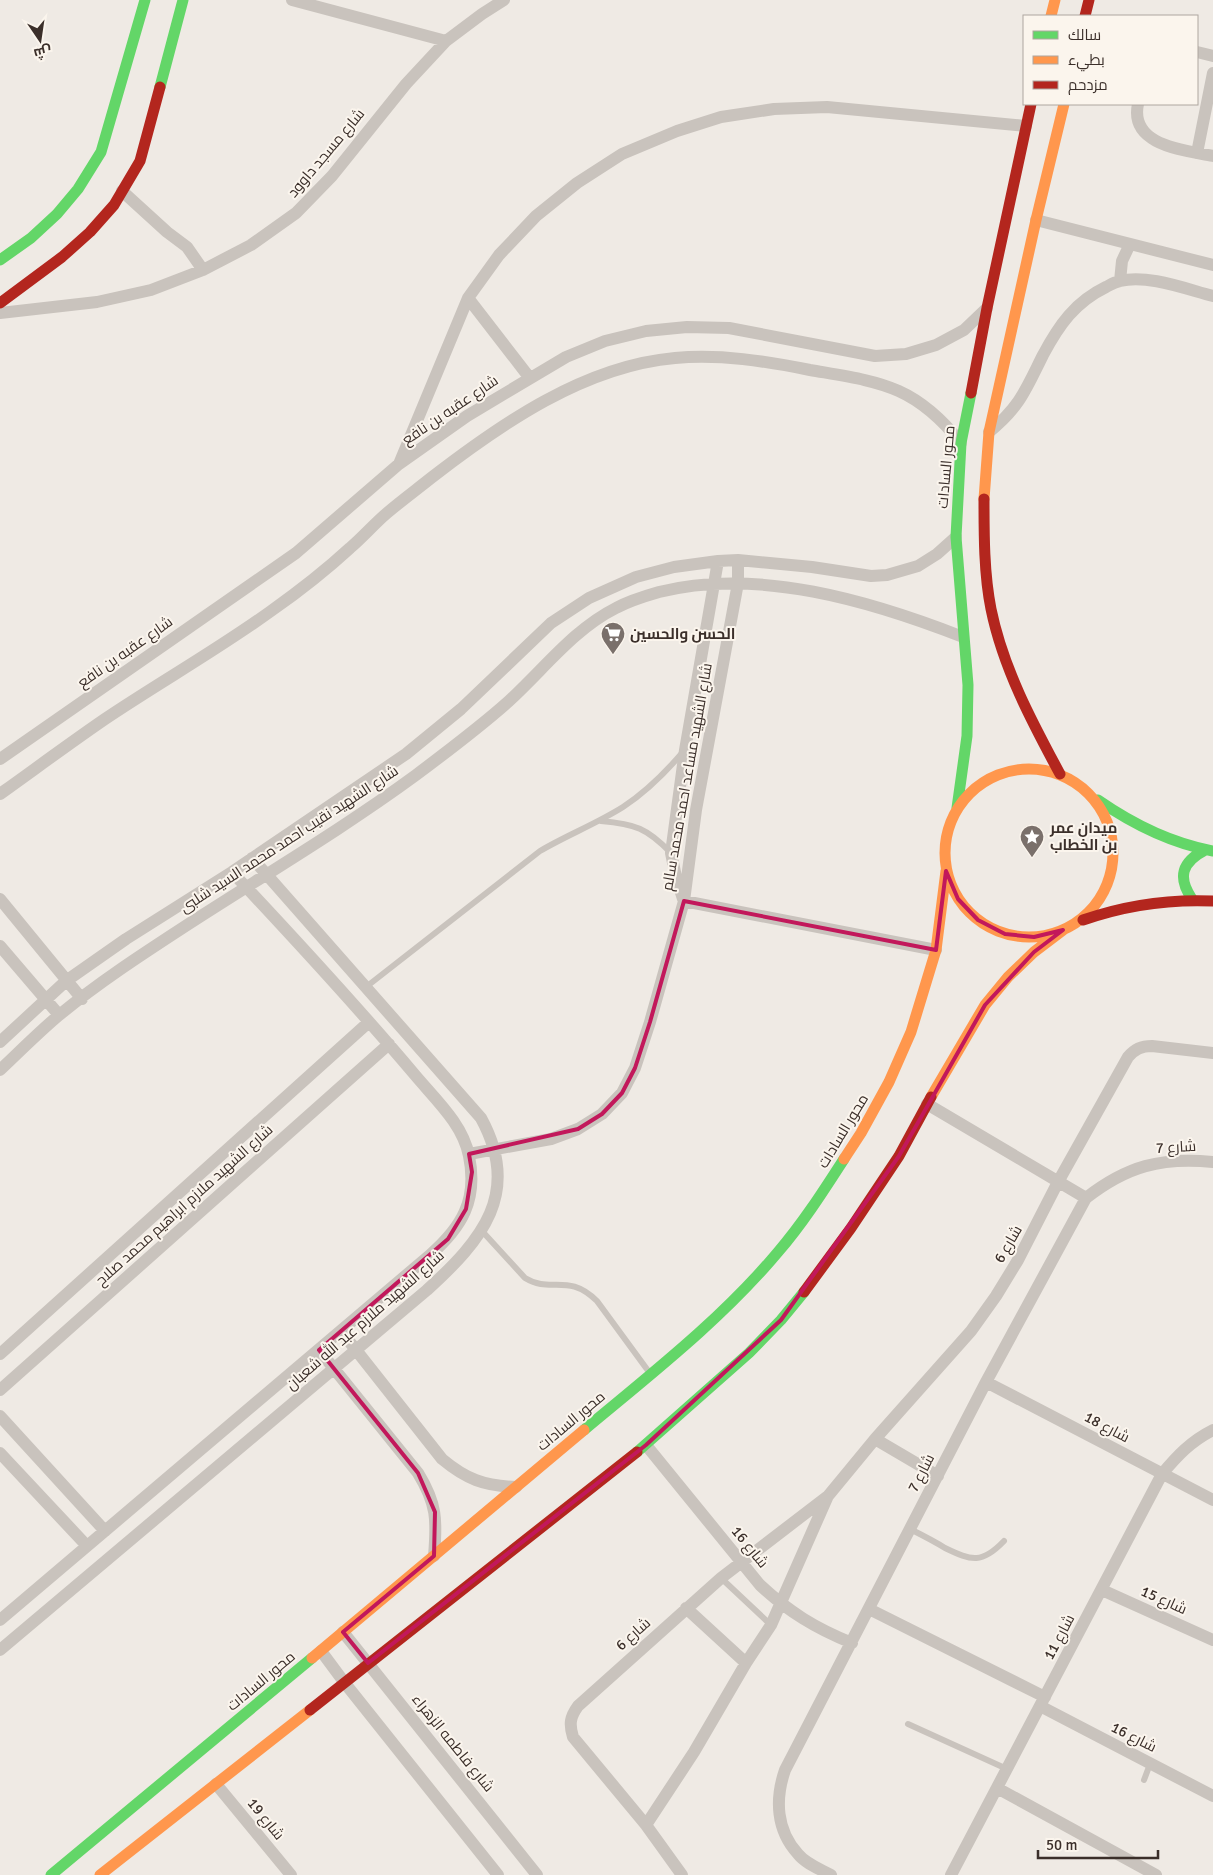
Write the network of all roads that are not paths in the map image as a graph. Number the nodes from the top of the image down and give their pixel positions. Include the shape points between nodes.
1 (145, 0) edge
2 (183, 0) edge
3 (292, 0) edge
4 (504, 0) edge
5 (1055, 0) edge
6 (1089, 0) edge
7 (1051, 15) edge
8 (1085, 15) edge
9 (446, 41) junction
10 (1198, 52) edge
11 (1213, 56) edge
12 (1213, 73) edge
13 (1031, 105) edge
14 (1064, 105) edge
15 (1138, 105) edge
16 (1026, 126) junction
17 (1198, 153) junction
18 (1213, 156) edge
19 (122, 191) junction
20 (1036, 220) junction
21 (1130, 244) junction
22 (0, 260) edge
23 (1213, 265) edge
24 (203, 270) junction
25 (1120, 281) junction
26 (1213, 296) edge
27 (468, 298) junction
28 (0, 303) edge
29 (987, 308) junction
30 (0, 313) edge
31 (530, 378) junction
32 (989, 432) junction
33 (961, 444) junction
34 (399, 464) junction
35 (956, 538) junction
36 (738, 560) junction
37 (718, 561) junction
38 (738, 583) junction
39 (714, 584) junction
40 (963, 637) junction
41 (685, 750) junction
42 (0, 759) edge
43 (1060, 774) junction
44 (1, 792) edge
45 (1088, 792) junction
46 (958, 808) junction
47 (600, 821) junction
48 (1209, 850) edge
49 (671, 852) junction
50 (252, 858) junction
51 (232, 872) junction
52 (946, 872) junction
53 (266, 874) junction
54 (246, 887) junction
55 (0, 899) edge
56 (1192, 899) junction
57 (684, 901) junction
58 (1213, 901) edge
59 (1078, 922) junction
60 (1063, 930) junction
61 (0, 946) edge
62 (936, 950) junction
63 (66, 981) junction
64 (366, 987) junction
65 (82, 999) junction
66 (45, 1000) junction
67 (59, 1016) junction
68 (369, 1022) junction
69 (0, 1042) edge
70 (389, 1044) junction
71 (1213, 1053) edge
72 (0, 1070) edge
73 (927, 1104) junction
74 (494, 1149) junction
75 (469, 1154) junction
76 (1213, 1162) edge
77 (1058, 1182) junction
78 (1086, 1198) junction
79 (482, 1232) junction
80 (340, 1332) junction
81 (319, 1350) junction
82 (357, 1351) junction
83 (0, 1354) edge
84 (335, 1369) junction
85 (651, 1374) junction
86 (986, 1382) junction
87 (0, 1390) edge
88 (0, 1416) edge
89 (1213, 1430) edge
90 (875, 1439) junction
91 (646, 1445) junction
92 (0, 1453) edge
93 (1162, 1474) junction
94 (938, 1476) junction
95 (516, 1487) junction
96 (828, 1496) junction
97 (1213, 1500) edge
98 (910, 1529) junction
99 (106, 1531) junction
100 (1004, 1541) dead end
101 (87, 1546) junction
102 (434, 1556) junction
103 (741, 1562) junction
104 (721, 1578) junction
105 (1102, 1590) junction
106 (781, 1604) junction
107 (686, 1608) junction
108 (870, 1609) junction
109 (0, 1620) edge
110 (771, 1624) junction
111 (344, 1632) junction
112 (1213, 1640) edge
113 (852, 1643) junction
114 (0, 1650) edge
115 (321, 1651) junction
116 (368, 1663) junction
117 (746, 1663) junction
118 (344, 1682) junction
119 (1043, 1702) junction
120 (908, 1724) dead end
121 (1150, 1764) junction
122 (1007, 1769) junction
123 (1144, 1780) dead end
124 (216, 1784) junction
125 (997, 1788) junction
126 (1213, 1796) edge
127 (646, 1825) junction
128 (825, 1874) edge
129 (51, 1875) edge
130 (100, 1875) edge
131 (291, 1875) edge
132 (498, 1875) edge
133 (537, 1875) edge
134 (682, 1875) edge
135 (951, 1875) edge
136 (1156, 1875) edge

1 - 22 street via 101,152 78,189 57,214
2 - 19 street via 140,161
3 - 9 street
4 - 9 street, شارع مسجد داوود
5 - 7 street
6 - 8 street
9 - 24 street, شارع مسجد داوود via 406,84 332,176 296,213 251,245
10 - 11 street
12 - 17 street
13 - 16 street, محور السادات
14 - 20 street
15 - 17 street via 1140,124 1149,138 1166,146
16 - 27 street via 827,107 774,109 722,117 686,128 622,154 577,183 536,216 499,255
16 - 29 street, محور السادات
17 - 18 street
19 - 24 street via 187,247
19 - 28 street via 90,232
20 - 21 street
20 - 32 street
21 - 23 street
21 - 25 street via 1122,261
24 - 30 street, شارع مسجد داوود via 151,290 97,302
25 - 26 street via 1158,282
25 - 32 street via 1074,308 1056,331 1016,406
27 - 31 street
27 - 34 street
29 - 31 street, شارع عقبه بن نافع via 964,330 936,345 906,354 874,356 729,328 687,327 646,331 605,342 566,357
29 - 33 street, محور السادات
31 - 34 street, شارع عقبه بن نافع via 467,416
32 - 43 street via 984,502 991,608 1011,672 1035,729
33 - 35 street, محور السادات
33 - 44 street via 945,423 903,392 879,383 760,361 717,356 673,358 630,366 589,380 478,442 388,512 350,548 269,613
34 - 42 street, شارع عقبه بن نافع via 296,553
35 - 36 street, شارع الشهيد نقيب احمد محمد السيد شلبى via 918,566 887,575 871,576
35 - 40 street, محور السادات
36 - 37 street, شارع الشهيد نقيب احمد محمد السيد شلبى
36 - 38 street, شارع الشهيد مساعد احمد محمد سالم
37 - 39 street, شارع الشهيد مساعد احمد محمد سالم
37 - 50 street, شارع الشهيد نقيب احمد محمد السيد شلبى via 674,567 636,578 611,587 572,609 551,623 461,709 406,754
38 - 39 street, شارع الشهيد نقيب احمد محمد السيد شلبى
38 - 40 street, شارع الشهيد نقيب احمد محمد السيد شلبى via 806,591 853,601
38 - 57 street, شارع الشهيد مساعد احمد محمد سالم via 696,810
39 - 41 street, شارع الشهيد مساعد احمد محمد سالم
39 - 53 street, شارع الشهيد نقيب احمد محمد السيد شلبى via 661,592 610,612 578,635 462,739 363,814
40 - 46 street, محور السادات via 968,685 968,736
41 - 47 lane via 646,790
41 - 49 street, شارع الشهيد مساعد احمد محمد سالم
43 - 45 street
43 - 46 street via 1037,769 1014,770 992,777 973,790
45 - 48 street via 1120,816 1155,835
45 - 59 street via 1105,816 1113,844 1111,874 1099,901
46 - 52 street via 948,828 944,850
47 - 49 lane via 638,827 655,836
47 - 64 lane via 540,851
48 - 56 street via 1190,859 1183,875 1183,884
49 - 57 street, شارع الشهيد مساعد احمد محمد سالم
50 - 51 street, شارع الشهيد نقيب احمد محمد السيد شلبى
50 - 53 street, شارع الشهيد ملازم عبد الله شعبان
51 - 54 street, شارع الشهيد ملازم عبد الله شعبان
51 - 63 street, شارع الشهيد نقيب احمد محمد السيد شلبى
52 - 60 street via 958,899 971,913 1005,934 1034,937
52 - 62 street, محور السادات
53 - 54 street, شارع الشهيد نقيب احمد محمد السيد شلبى
53 - 64 street, شارع الشهيد ملازم عبد الله شعبان
54 - 65 street, شارع الشهيد نقيب احمد محمد السيد شلبى via 135,959
54 - 68 street, شارع الشهيد ملازم عبد الله شعبان
55 - 63 street
56 - 58 street
56 - 59 street via 1131,905
57 - 62 street
57 - 74 street via 650,1022 635,1068 622,1093 602,1114 578,1130
59 - 60 street
60 - 73 street via 1008,977 985,1005
61 - 66 street
62 - 85 street, محور السادات via 912,1032 889,1082 861,1133 818,1199 778,1252 725,1309
63 - 65 street
63 - 66 street, شارع الشهيد نقيب احمد محمد السيد شلبى
64 - 74 street, شارع الشهيد ملازم عبد الله شعبان via 476,1111
65 - 67 street, شارع الشهيد نقيب احمد محمد السيد شلبى
66 - 67 street
66 - 69 street, شارع الشهيد نقيب احمد محمد السيد شلبى
67 - 72 street, شارع الشهيد نقيب احمد محمد السيد شلبى
68 - 70 street, شارع الشهيد ملازم عبد الله شعبان
68 - 83 street, شارع الشهيد ملازم ابراهيم محمد صلاح
70 - 75 street, شارع الشهيد ملازم عبد الله شعبان via 452,1119
70 - 87 street, شارع الشهيد ملازم ابراهيم محمد صلاح
71 - 77 street, شارع 6 via 1152,1046 1134,1050
73 - 77 street
73 - 91 street via 899,1156 810,1284 781,1320 749,1354
74 - 75 street
74 - 79 street, شارع الشهيد ملازم عبد الله شعبان via 498,1178 493,1206
75 - 80 street, شارع الشهيد ملازم عبد الله شعبان via 471,1191 458,1227 442,1245
76 - 78 street, شارع 7 via 1172,1161 1148,1165 1105,1183
77 - 78 street
77 - 90 street, شارع 6 via 1018,1260 976,1324
78 - 86 street, شارع 7
79 - 82 street, شارع الشهيد ملازم عبد الله شعبان via 455,1265
79 - 85 lane via 533,1283 566,1284 588,1292
80 - 81 street, شارع الشهيد ملازم عبد الله شعبان
80 - 82 street
81 - 84 street
81 - 99 street, شارع الشهيد ملازم عبد الله شعبان
82 - 84 street, شارع الشهيد ملازم عبد الله شعبان
82 - 95 street via 442,1459 476,1481
84 - 102 street via 429,1491 435,1512
84 - 114 street, شارع الشهيد ملازم عبد الله شعبان
85 - 95 street, محور السادات
86 - 93 street, شارع 18
86 - 94 street, شارع 7
88 - 99 street
89 - 93 street, شارع 11 via 1179,1453
90 - 94 street
90 - 96 street, شارع 6
91 - 103 street, شارع 16
91 - 116 street
92 - 101 street
93 - 97 street, شارع 18
93 - 105 street, شارع 11
94 - 98 street, شارع 7
95 - 102 street, محور السادات
96 - 103 street, شارع 6
96 - 106 street, شارع 6
98 - 100 lane via 966,1558 980,1558 994,1552
98 - 108 street, شارع 7
99 - 101 street, شارع الشهيد ملازم عبد الله شعبان
101 - 109 street, شارع الشهيد ملازم عبد الله شعبان
102 - 111 street, محور السادات
103 - 104 street, شارع 6
103 - 106 street, شارع 16
104 - 107 street, شارع 6
104 - 110 lane
105 - 112 street, شارع 15
105 - 119 street, شارع 11
106 - 110 street, شارع 6
106 - 113 street, شارع 16 via 811,1624
107 - 117 street
107 - 127 street, شارع 6 via 578,1706 569,1726 573,1737
108 - 113 street, شارع 7
108 - 119 street, شارع 16
110 - 117 street, شارع 6
111 - 115 street, محور السادات
111 - 116 street, شارع فاطمه الزهراء
113 - 128 street, شارع 7 via 785,1770 778,1798 781,1826 788,1842 798,1855
115 - 118 street
115 - 129 street, محور السادات
116 - 118 street
116 - 133 street, شارع فاطمه الزهراء
117 - 127 street, شارع 6 via 694,1752
118 - 124 street
118 - 132 street
119 - 121 street, شارع 16
119 - 122 street, شارع 11
120 - 122 lane
121 - 123 lane
121 - 126 street, شارع 16
122 - 125 street, شارع 11
124 - 130 street
124 - 131 street, شارع 19
125 - 135 street, شارع 11
125 - 136 street
127 - 134 street, شارع 6

